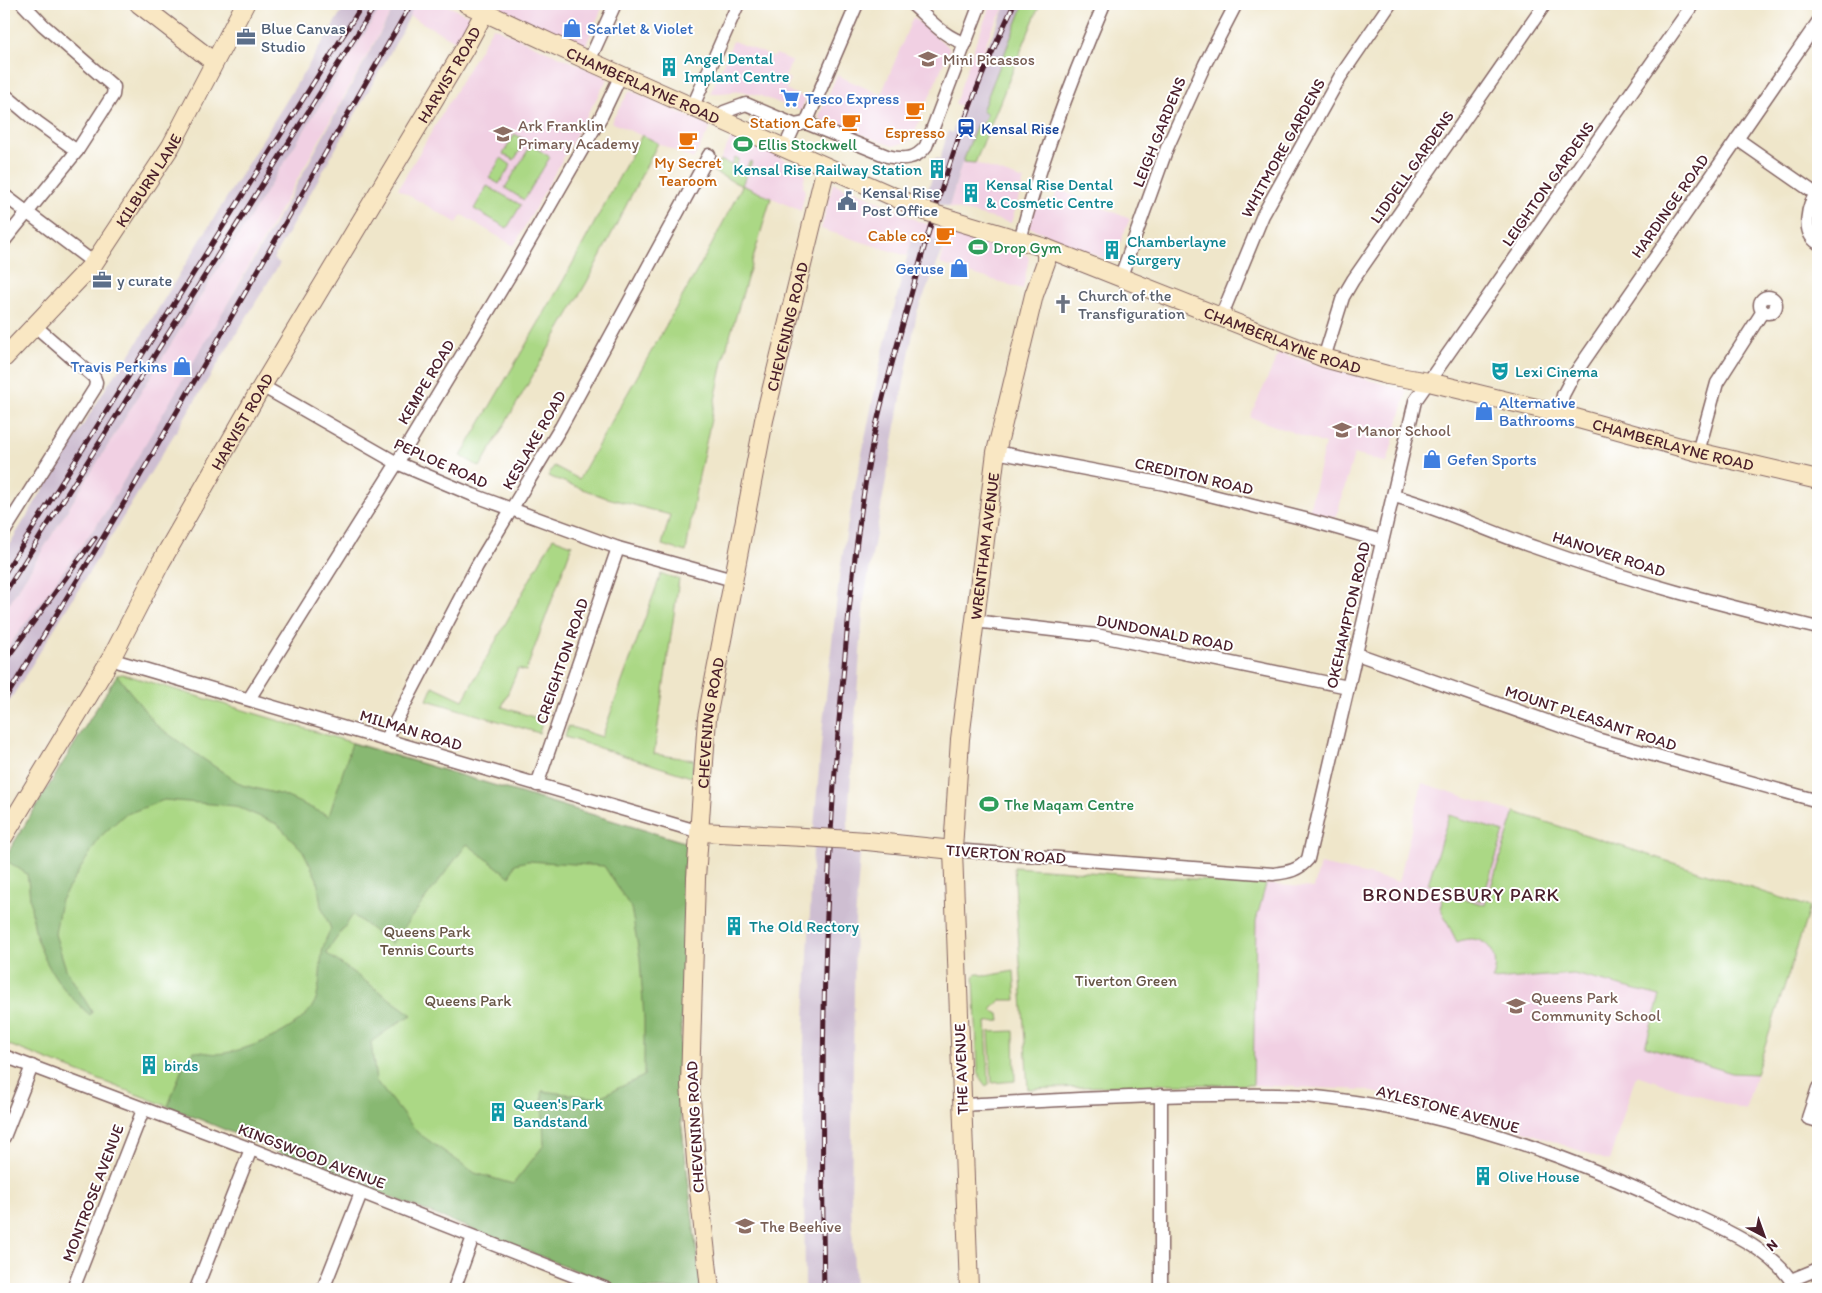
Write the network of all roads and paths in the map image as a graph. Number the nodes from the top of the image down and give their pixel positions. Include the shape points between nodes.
1 (23, 4) edge
2 (139, 4) edge
3 (245, 4) edge
4 (467, 4) edge
5 (615, 4) edge
6 (738, 4) edge
7 (857, 4) edge
8 (912, 4) edge
9 (980, 4) edge
10 (1104, 4) edge
11 (1236, 4) edge
12 (1390, 4) edge
13 (1545, 4) edge
14 (1693, 4) edge
15 (487, 8) edge
16 (1818, 22) edge
17 (966, 43) junction
18 (589, 61) junction
19 (214, 62) junction
20 (621, 75) junction
21 (4, 94) edge
22 (693, 106) junction
23 (721, 119) junction
24 (801, 124) junction
25 (1737, 139) junction
26 (785, 147) junction
27 (77, 151) junction
28 (709, 155) dead end
29 (826, 167) junction
30 (1817, 193) edge
31 (4, 195) edge
32 (28, 214) junction
33 (1020, 240) junction
34 (4, 242) edge
35 (1818, 243) edge
36 (1046, 248) junction
37 (94, 263) junction
38 (1122, 276) junction
39 (1763, 311) dead end
40 (1221, 317) junction
41 (34, 325) junction
42 (4, 358) edge
43 (1324, 358) junction
44 (1428, 382) junction
45 (262, 386) junction
46 (1559, 414) junction
47 (996, 452) junction
48 (1698, 452) junction
49 (397, 463) junction
50 (1818, 480) edge
51 (1394, 496) junction
52 (512, 511) junction
53 (4, 532) edge
54 (1382, 541) junction
55 (618, 548) junction
56 (733, 580) junction
57 (974, 621) junction
58 (1818, 628) edge
59 (1357, 654) junction
60 (112, 657) junction
61 (1348, 687) junction
62 (249, 699) junction
63 (386, 740) junction
64 (537, 784) junction
65 (1818, 801) edge
66 (700, 832) junction
67 (4, 836) edge
68 (953, 850) junction
69 (1308, 859) joint
70 (4, 1056) edge
71 (32, 1066) junction
72 (1818, 1088) edge
73 (1161, 1095) junction
74 (962, 1105) junction
75 (143, 1110) junction
76 (1818, 1121) edge
77 (4, 1138) edge
78 (251, 1149) junction
79 (361, 1193) junction
80 (473, 1237) junction
81 (1818, 1268) edge
82 (579, 1284) edge
83 (1794, 1285) edge
84 (73, 1289) edge
85 (196, 1289) edge
86 (323, 1289) edge
87 (454, 1289) edge
88 (607, 1289) edge
89 (710, 1289) edge
90 (969, 1289) edge
91 (1161, 1289) edge

1 - 27 street via 114,87 113,95
2 - 19 street
3 - 19 street, KILBURN LANE
4 - 15 street, CHAMBERLAYNE ROAD
5 - 18 street
6 - 22 street
7 - 24 street
8 - 17 street via 947,34
9 - 17 street
10 - 33 street via 1040,170
11 - 38 street, LEIGH GARDENS via 1167,148
12 - 40 street, WHITMORE GARDENS via 1340,77 1263,215
13 - 43 street, LIDDELL GARDENS via 1353,280 1344,297
14 - 44 street, LEIGHTON GARDENS
15 - 18 street, CHAMBERLAYNE ROAD
15 - 45 street, HARVIST ROAD
16 - 25 street, HARDINGE ROAD
17 - 24 street via 926,146 915,156 900,159 887,156
18 - 20 street, CHAMBERLAYNE ROAD
19 - 37 street, KILBURN LANE via 171,146
20 - 22 street, CHAMBERLAYNE ROAD
20 - 49 street, KEMPE ROAD via 561,188
21 - 27 street
22 - 23 street, CHAMBERLAYNE ROAD
23 - 24 street via 724,112 746,104
23 - 26 street, CHAMBERLAYNE ROAD
24 - 26 street
25 - 30 street
25 - 46 street, HARDINGE ROAD via 1572,378 1563,395
26 - 29 street, CHAMBERLAYNE ROAD
27 - 32 street
28 - 52 street, KESLAKE ROAD
29 - 33 street, CHAMBERLAYNE ROAD, bridge via 921,209
29 - 56 street, CHEVENING ROAD via 764,420
30 - 35 street via 1806,220 1813,239
31 - 32 street
32 - 34 street
32 - 37 street
33 - 36 street, CHAMBERLAYNE ROAD
36 - 38 street, CHAMBERLAYNE ROAD via 1102,272
36 - 47 street, WRENTHAM AVENUE via 1046,262 1034,295
37 - 41 street, KILBURN LANE
38 - 40 street, CHAMBERLAYNE ROAD
39 - 48 street via 1716,383
40 - 43 street, CHAMBERLAYNE ROAD
41 - 42 street, KILBURN LANE
41 - 53 street via 96,382
43 - 44 street, CHAMBERLAYNE ROAD
44 - 46 street, CHAMBERLAYNE ROAD
44 - 51 street, OKEHAMPTON ROAD via 1415,401
45 - 49 street, PEPLOE ROAD
45 - 60 street, HARVIST ROAD via 161,562
46 - 48 street, CHAMBERLAYNE ROAD
47 - 54 street, CREDITON ROAD via 1165,484 1305,518
47 - 57 street, WRENTHAM AVENUE
48 - 50 street, CHAMBERLAYNE ROAD
49 - 52 street, PEPLOE ROAD
49 - 62 street, KEMPE ROAD
51 - 54 street, OKEHAMPTON ROAD
51 - 58 street, HANOVER ROAD via 1642,582
52 - 55 street, PEPLOE ROAD
52 - 63 street, KESLAKE ROAD via 477,566
54 - 59 street, OKEHAMPTON ROAD
55 - 56 street, PEPLOE ROAD
55 - 64 street, CREIGHTON ROAD
56 - 66 street, CHEVENING ROAD via 707,718
57 - 61 street, DUNDONALD ROAD via 1096,635
57 - 68 street, WRENTHAM AVENUE via 960,739
59 - 61 street, OKEHAMPTON ROAD
59 - 65 street, MOUNT PLEASANT ROAD via 1600,740
60 - 62 street, MILMAN ROAD
60 - 67 street, HARVIST ROAD
61 - 69 street, OKEHAMPTON ROAD
62 - 63 street, MILMAN ROAD
63 - 64 street, MILMAN ROAD
64 - 66 street, MILMAN ROAD
66 - 68 street, TIVERTON ROAD, bridge via 867,841
66 - 89 street, CHEVENING ROAD via 690,1085 696,1172
68 - 69 street, TIVERTON ROAD via 1273,874 1295,871
68 - 74 street, THE AVENUE
70 - 71 street, KINGSWOOD AVENUE
71 - 75 street, KINGSWOOD AVENUE
71 - 77 street
72 - 76 street via 1808,1118
73 - 74 street, AYLESTONE AVENUE
73 - 83 street, AYLESTONE AVENUE via 1306,1096 1383,1107 1473,1130 1629,1184 1736,1236 1765,1255
73 - 91 street
74 - 90 street, THE AVENUE
75 - 78 street, KINGSWOOD AVENUE
75 - 84 street, MONTROSE AVENUE
78 - 79 street, KINGSWOOD AVENUE
78 - 85 street
79 - 80 street, KINGSWOOD AVENUE
79 - 86 street
80 - 82 street, KINGSWOOD AVENUE
80 - 87 street
81 - 83 street
82 - 88 street, KINGSWOOD AVENUE

